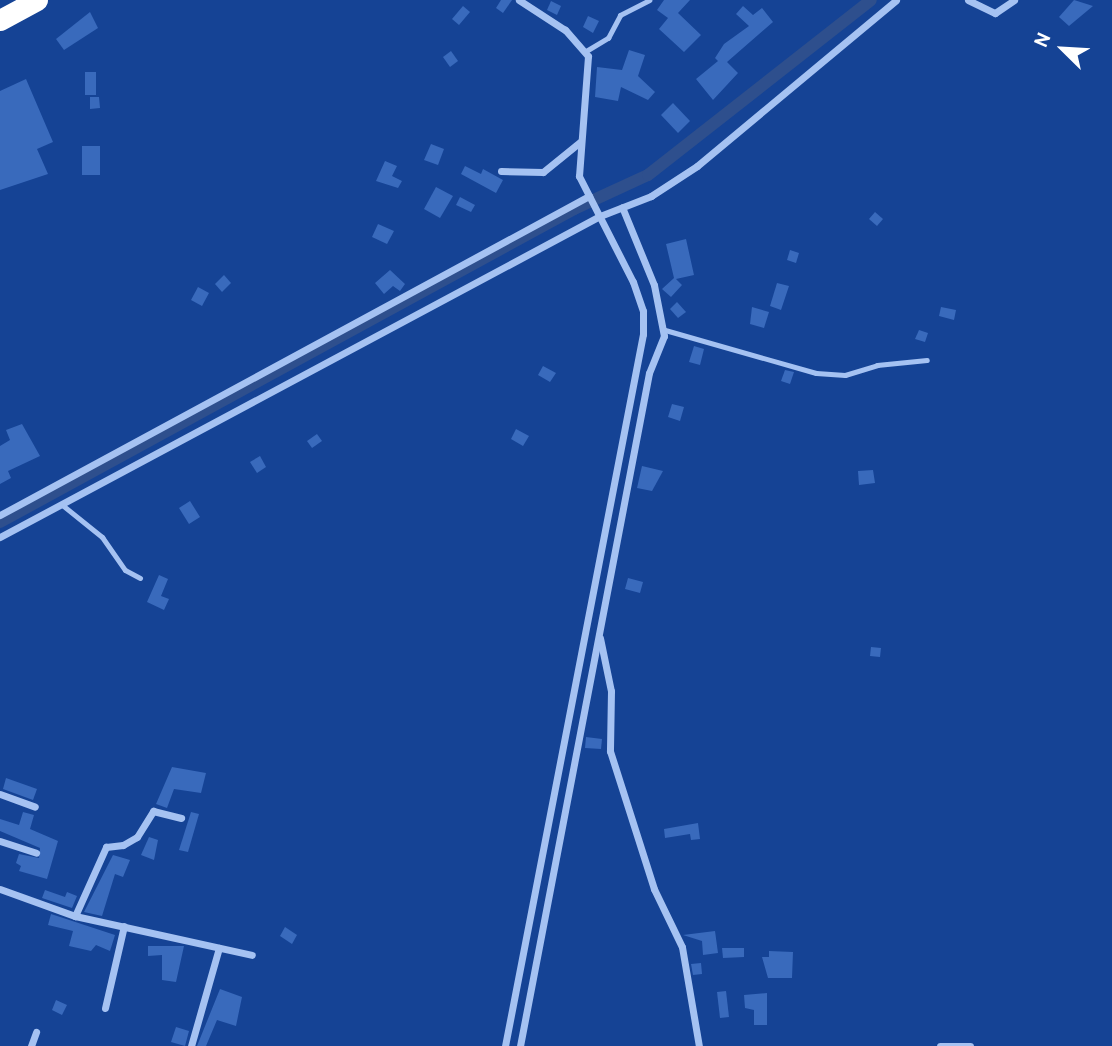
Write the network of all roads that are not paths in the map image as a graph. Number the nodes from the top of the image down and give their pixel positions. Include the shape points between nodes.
1 (37, 0) edge
2 (519, 0) edge
3 (649, 0) edge
4 (896, 0) edge
5 (968, 0) edge
6 (1014, 0) edge
7 (0, 20) edge
8 (586, 51) junction
9 (580, 142) junction
10 (501, 171) dead end
11 (591, 199) junction
12 (622, 208) junction
13 (600, 214) junction
14 (665, 330) junction
15 (927, 360) dead end
16 (61, 504) junction
17 (0, 515) edge
18 (0, 537) edge
19 (140, 578) dead end
20 (600, 636) junction
21 (0, 794) edge
22 (35, 807) dead end
23 (181, 818) dead end
24 (0, 841) edge
25 (36, 853) dead end
26 (0, 889) edge
27 (75, 916) junction
28 (124, 926) junction
29 (219, 948) junction
30 (252, 955) dead end
31 (105, 1008) dead end
32 (36, 1032) dead end
33 (31, 1046) edge
34 (191, 1046) edge
35 (505, 1046) edge
36 (520, 1046) edge
37 (699, 1046) edge
38 (940, 1046) edge
39 (970, 1046) edge

1 - 7 highway
2 - 8 street via 565,30
3 - 8 lane via 620,15 608,38
4 - 12 street via 697,166 651,196
5 - 6 street via 995,13
8 - 9 street via 591,69
9 - 10 street via 543,172
9 - 11 street via 579,176
11 - 13 street
11 - 17 street
12 - 13 street
12 - 14 street via 654,285
13 - 16 street
13 - 35 street via 633,282 643,312 643,334
14 - 15 lane via 816,373 845,375 877,365
14 - 20 street via 649,373
16 - 18 street
16 - 19 lane via 102,537 125,570
20 - 36 street
20 - 37 street via 611,691 610,751 654,889 682,947
21 - 22 street
23 - 27 street via 153,811 137,837 106,847
24 - 25 street
26 - 27 street
27 - 28 street
28 - 29 street
28 - 31 street
29 - 30 street
29 - 34 street
32 - 33 street
38 - 39 street

